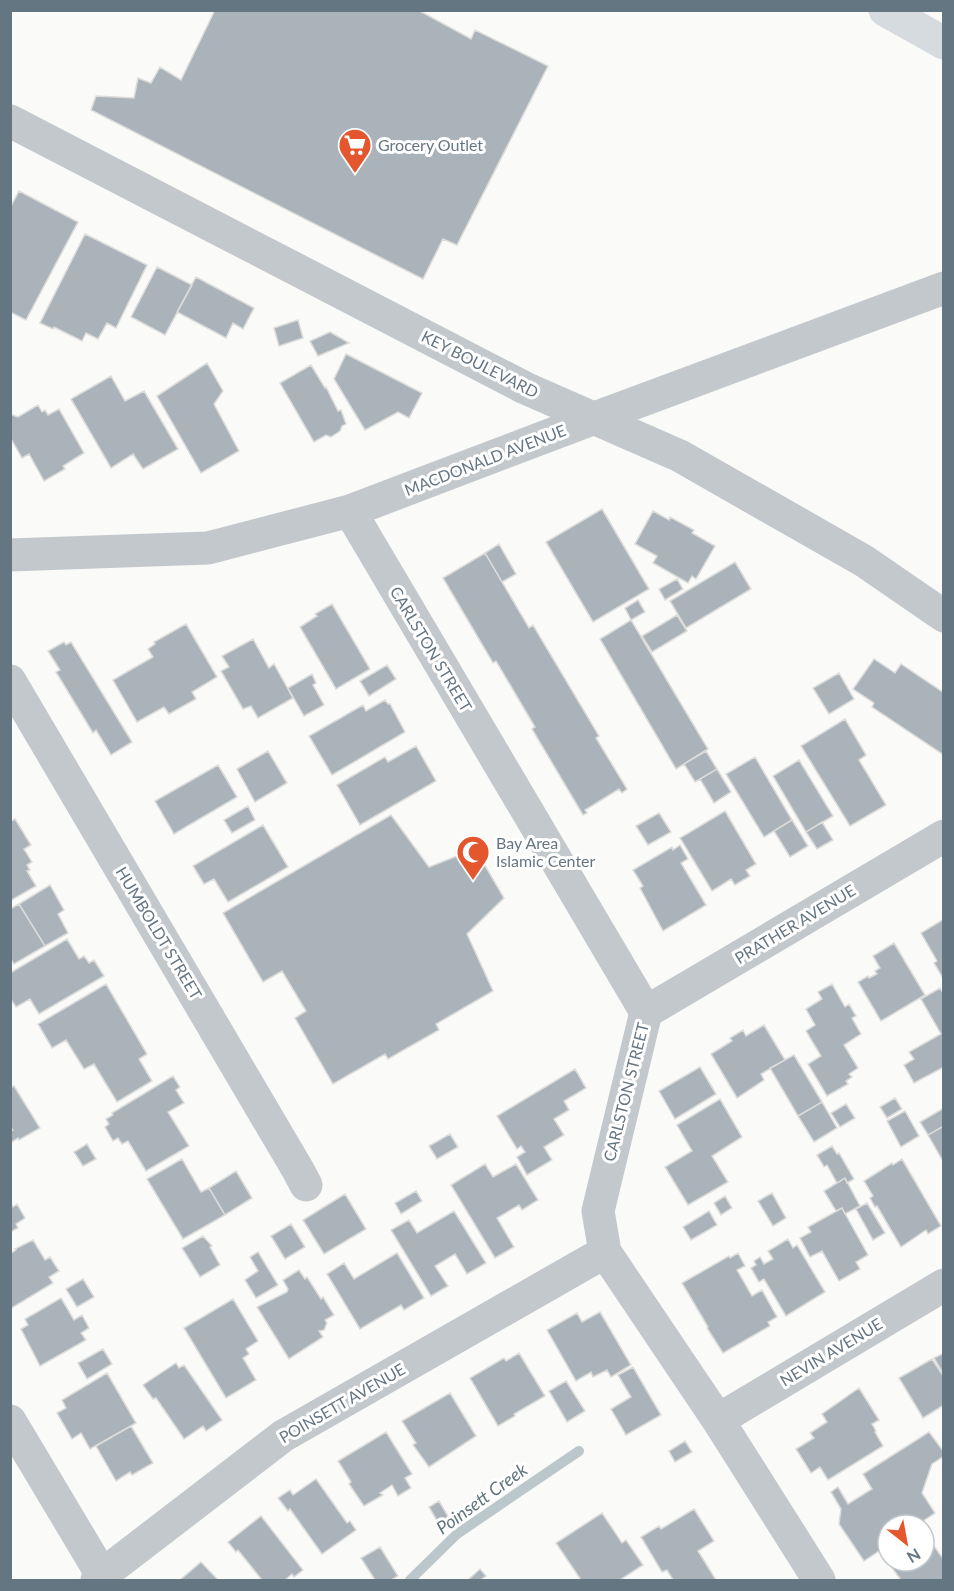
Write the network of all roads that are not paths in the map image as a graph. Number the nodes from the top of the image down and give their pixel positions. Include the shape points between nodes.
1 (885, 10) edge
2 (944, 43) edge
3 (10, 120) edge
4 (944, 288) edge
5 (592, 419) junction
6 (350, 512) junction
7 (10, 555) edge
8 (944, 616) edge
9 (10, 681) edge
10 (944, 836) edge
11 (646, 1012) junction
12 (306, 1185) dead end
13 (606, 1252) junction
14 (944, 1285) edge
15 (718, 1420) junction
16 (10, 1421) edge
17 (810, 1577) edge
18 (99, 1578) edge

1 - 2 main road
3 - 5 street, KEY BOULEVARD via 525,388
4 - 5 street, MACDONALD AVENUE
5 - 6 street, MACDONALD AVENUE
5 - 8 street, KEY BOULEVARD via 690,462 864,561
6 - 7 street, MACDONALD AVENUE via 208,548
6 - 11 street, CARLSTON STREET
9 - 12 street, HUMBOLDT STREET
10 - 11 street, PRATHER AVENUE
11 - 13 street, CARLSTON STREET via 598,1210
13 - 15 street, CARLSTON STREET
13 - 18 street, POINSETT AVENUE via 283,1436
14 - 15 street, NEVIN AVENUE
15 - 17 street, CARLSTON STREET
16 - 18 street

